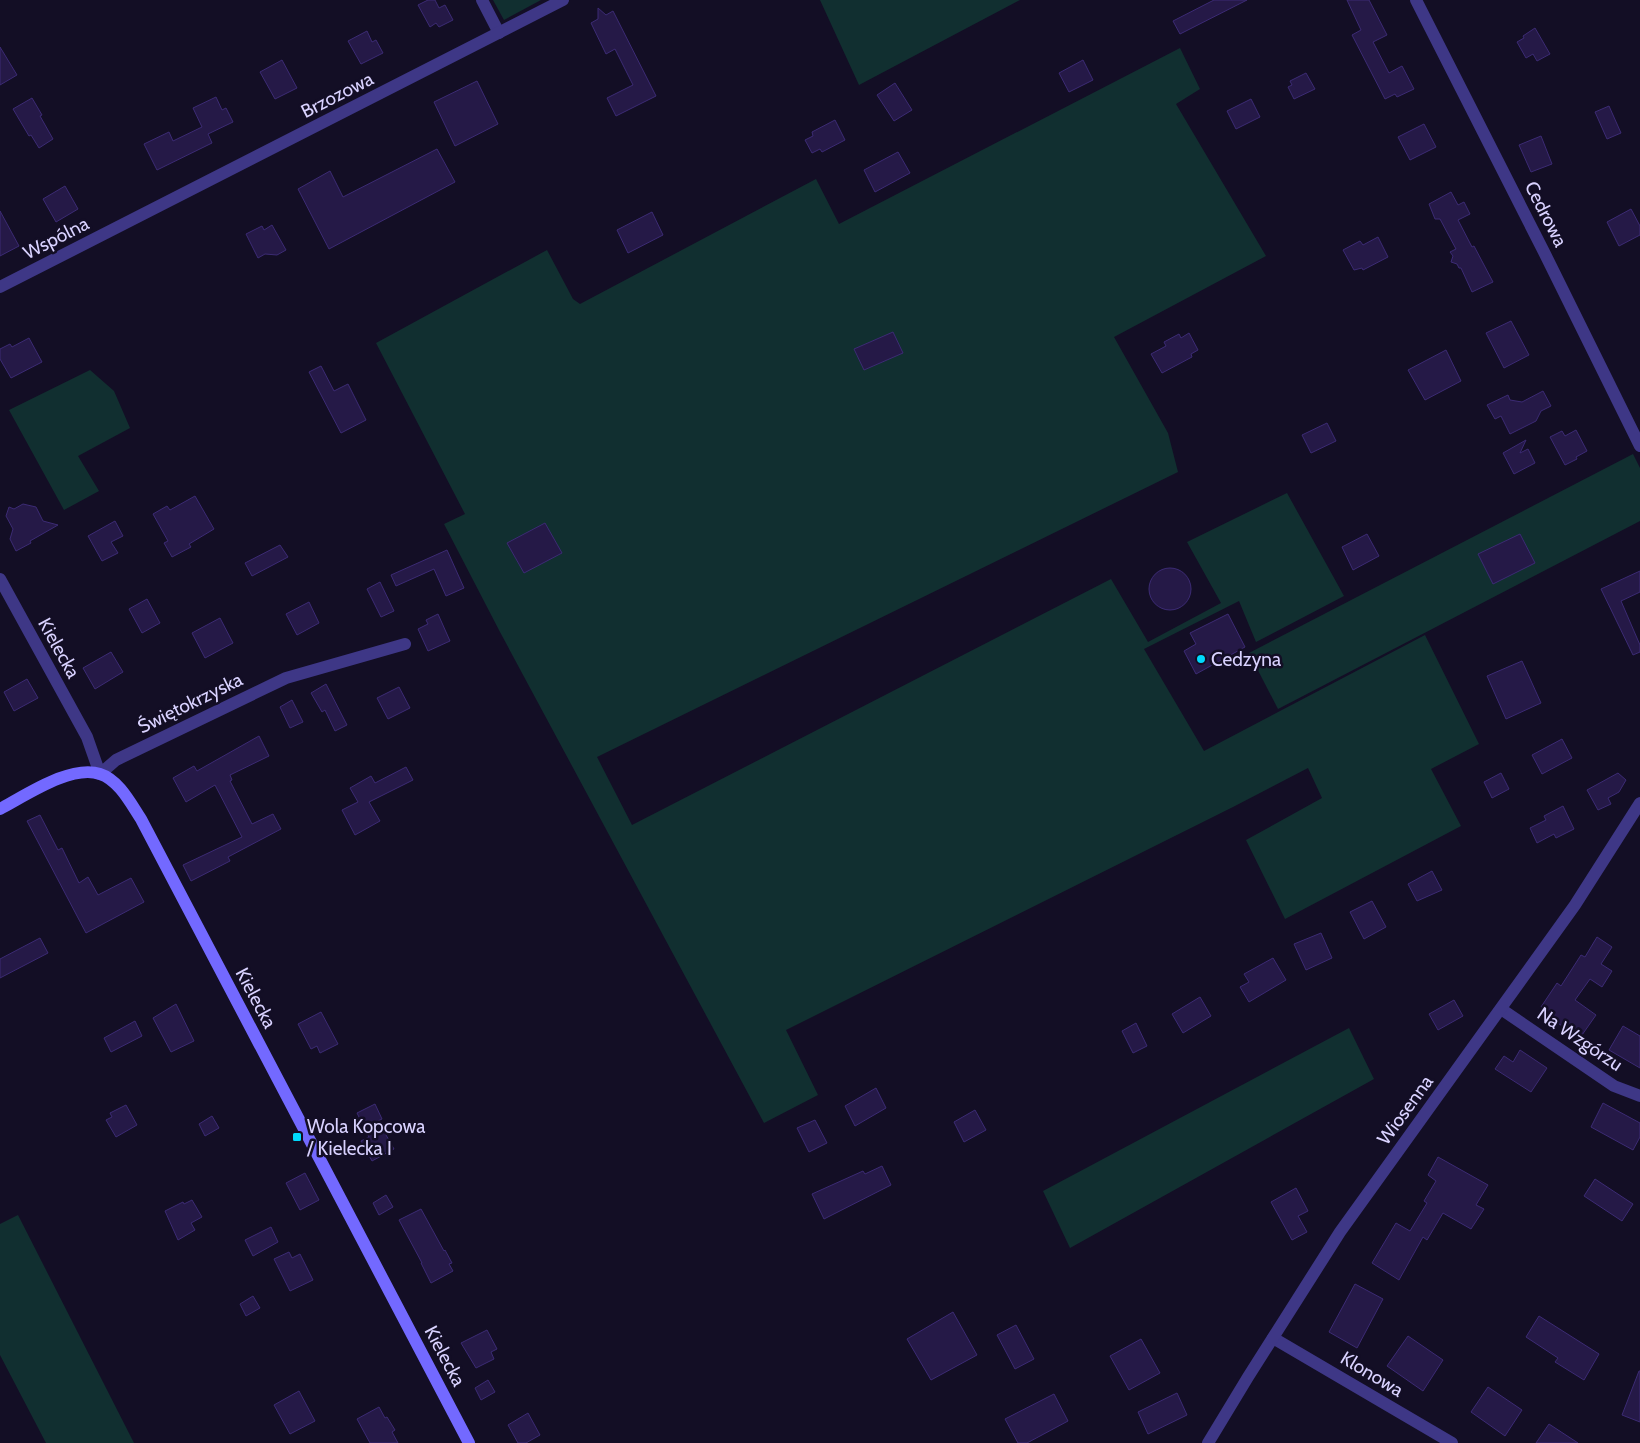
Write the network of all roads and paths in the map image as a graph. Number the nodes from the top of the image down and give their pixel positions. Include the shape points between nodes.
1 (482, 0) edge
2 (563, 0) edge
3 (1416, 0) edge
4 (499, 33) junction
5 (128, 222) joint
6 (0, 287) edge
7 (1640, 446) edge
8 (0, 579) edge
9 (405, 644) dead end
10 (100, 774) junction
11 (1640, 804) edge
12 (0, 809) edge
13 (1501, 1009) junction
14 (1640, 1096) edge
15 (1273, 1338) junction
16 (470, 1443) edge
17 (1208, 1443) edge
18 (1452, 1443) edge

1 - 4 street
2 - 4 street, Brzozowa
3 - 7 street, Cedrowa
4 - 5 street, Brzozowa
5 - 6 street, Wspólna
8 - 10 street, Kielecka via 87,737
9 - 10 street, Świętokrzyska via 286,678 116,760
10 - 12 street via 86,772 51,781
10 - 16 street, Kielecka via 125,794 141,819
11 - 13 street, Wiosenna via 1575,906
13 - 14 street, Na Wzgórzu via 1614,1086
13 - 15 street, Wiosenna via 1340,1232
15 - 17 street, Wiosenna
15 - 18 street, Klonowa

